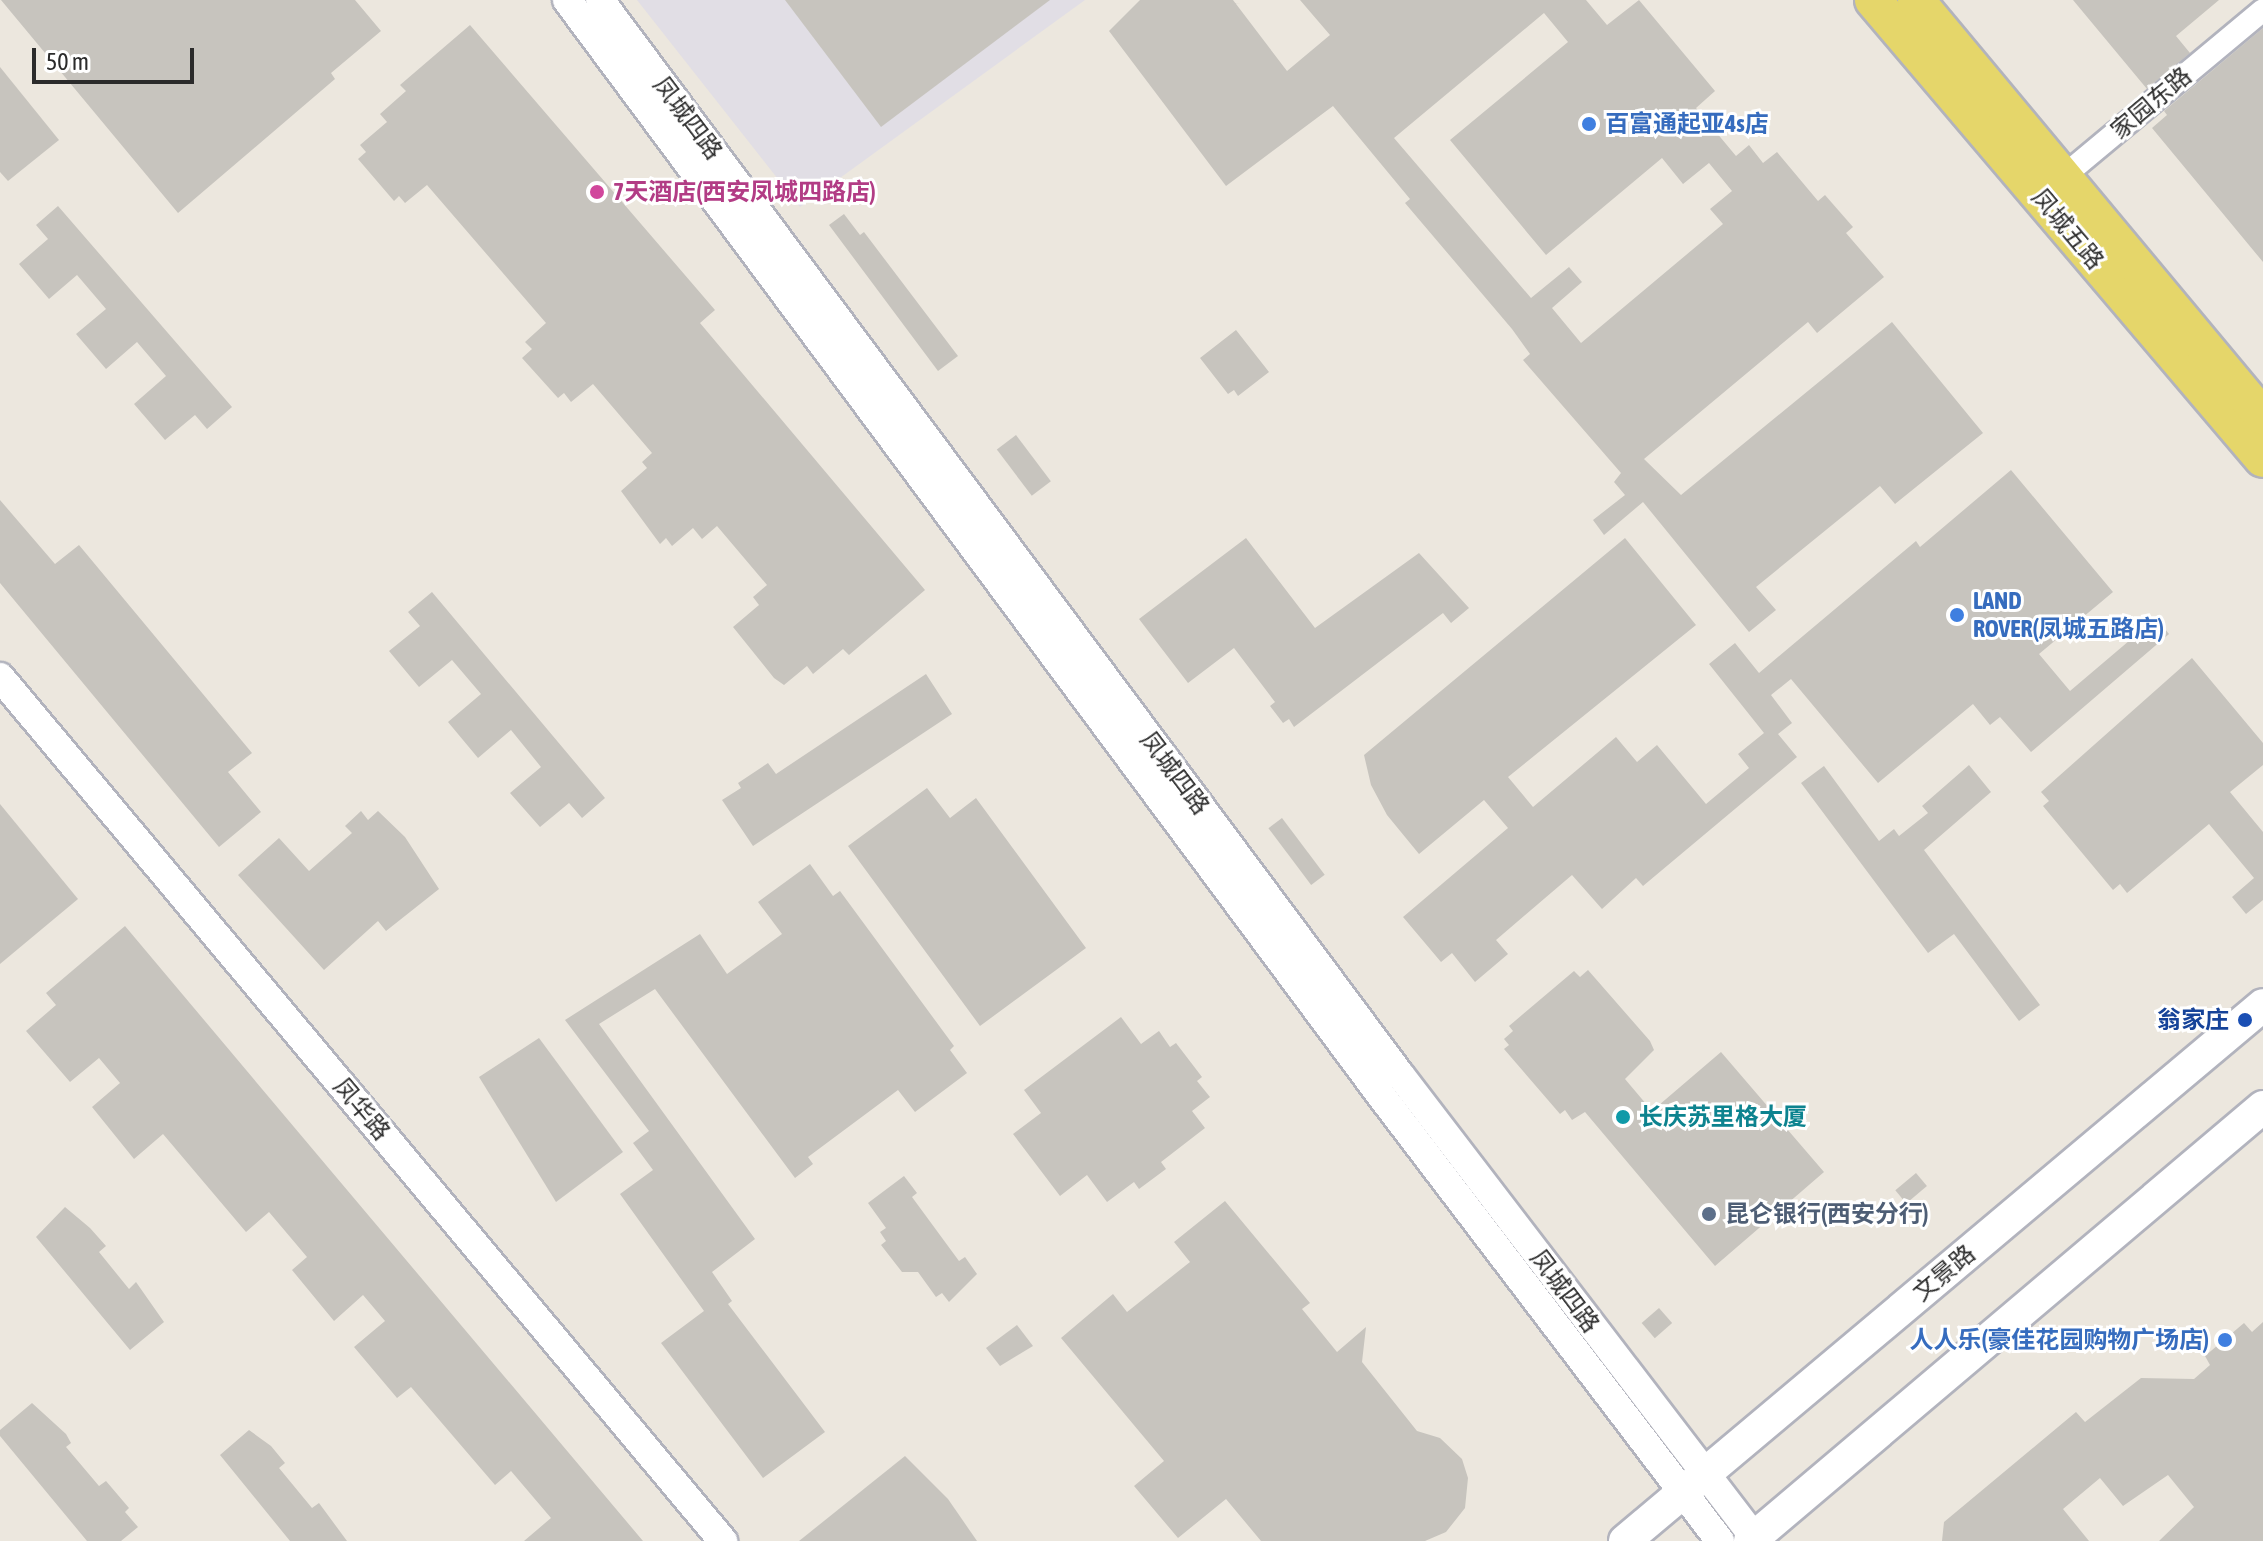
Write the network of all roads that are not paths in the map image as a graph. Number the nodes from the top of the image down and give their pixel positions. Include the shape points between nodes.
1 (567, 0) edge
2 (600, 0) edge
3 (1873, 0) edge
4 (1916, 0) edge
5 (2263, 10) edge
6 (2051, 186) junction
7 (2263, 417) edge
8 (2263, 459) edge
9 (0, 677) edge
10 (2263, 1005) edge
11 (2263, 1107) edge
12 (1693, 1484) junction
13 (1754, 1540) edge
14 (723, 1541) edge
15 (1625, 1541) edge
16 (1720, 1541) edge

1 - 12 street, 凤城四路
2 - 12 street, 凤城四路
3 - 6 main road, 凤城五路
4 - 6 main road, 凤城五路
5 - 6 street, 家园东路
6 - 7 main road, 凤城五路
6 - 8 main road, 凤城五路
9 - 14 street, 凤华路
10 - 12 main road, 文景路
11 - 13 main road
12 - 13 street, 凤城四路
12 - 15 main road, 文景路
12 - 16 street, 凤城四路

